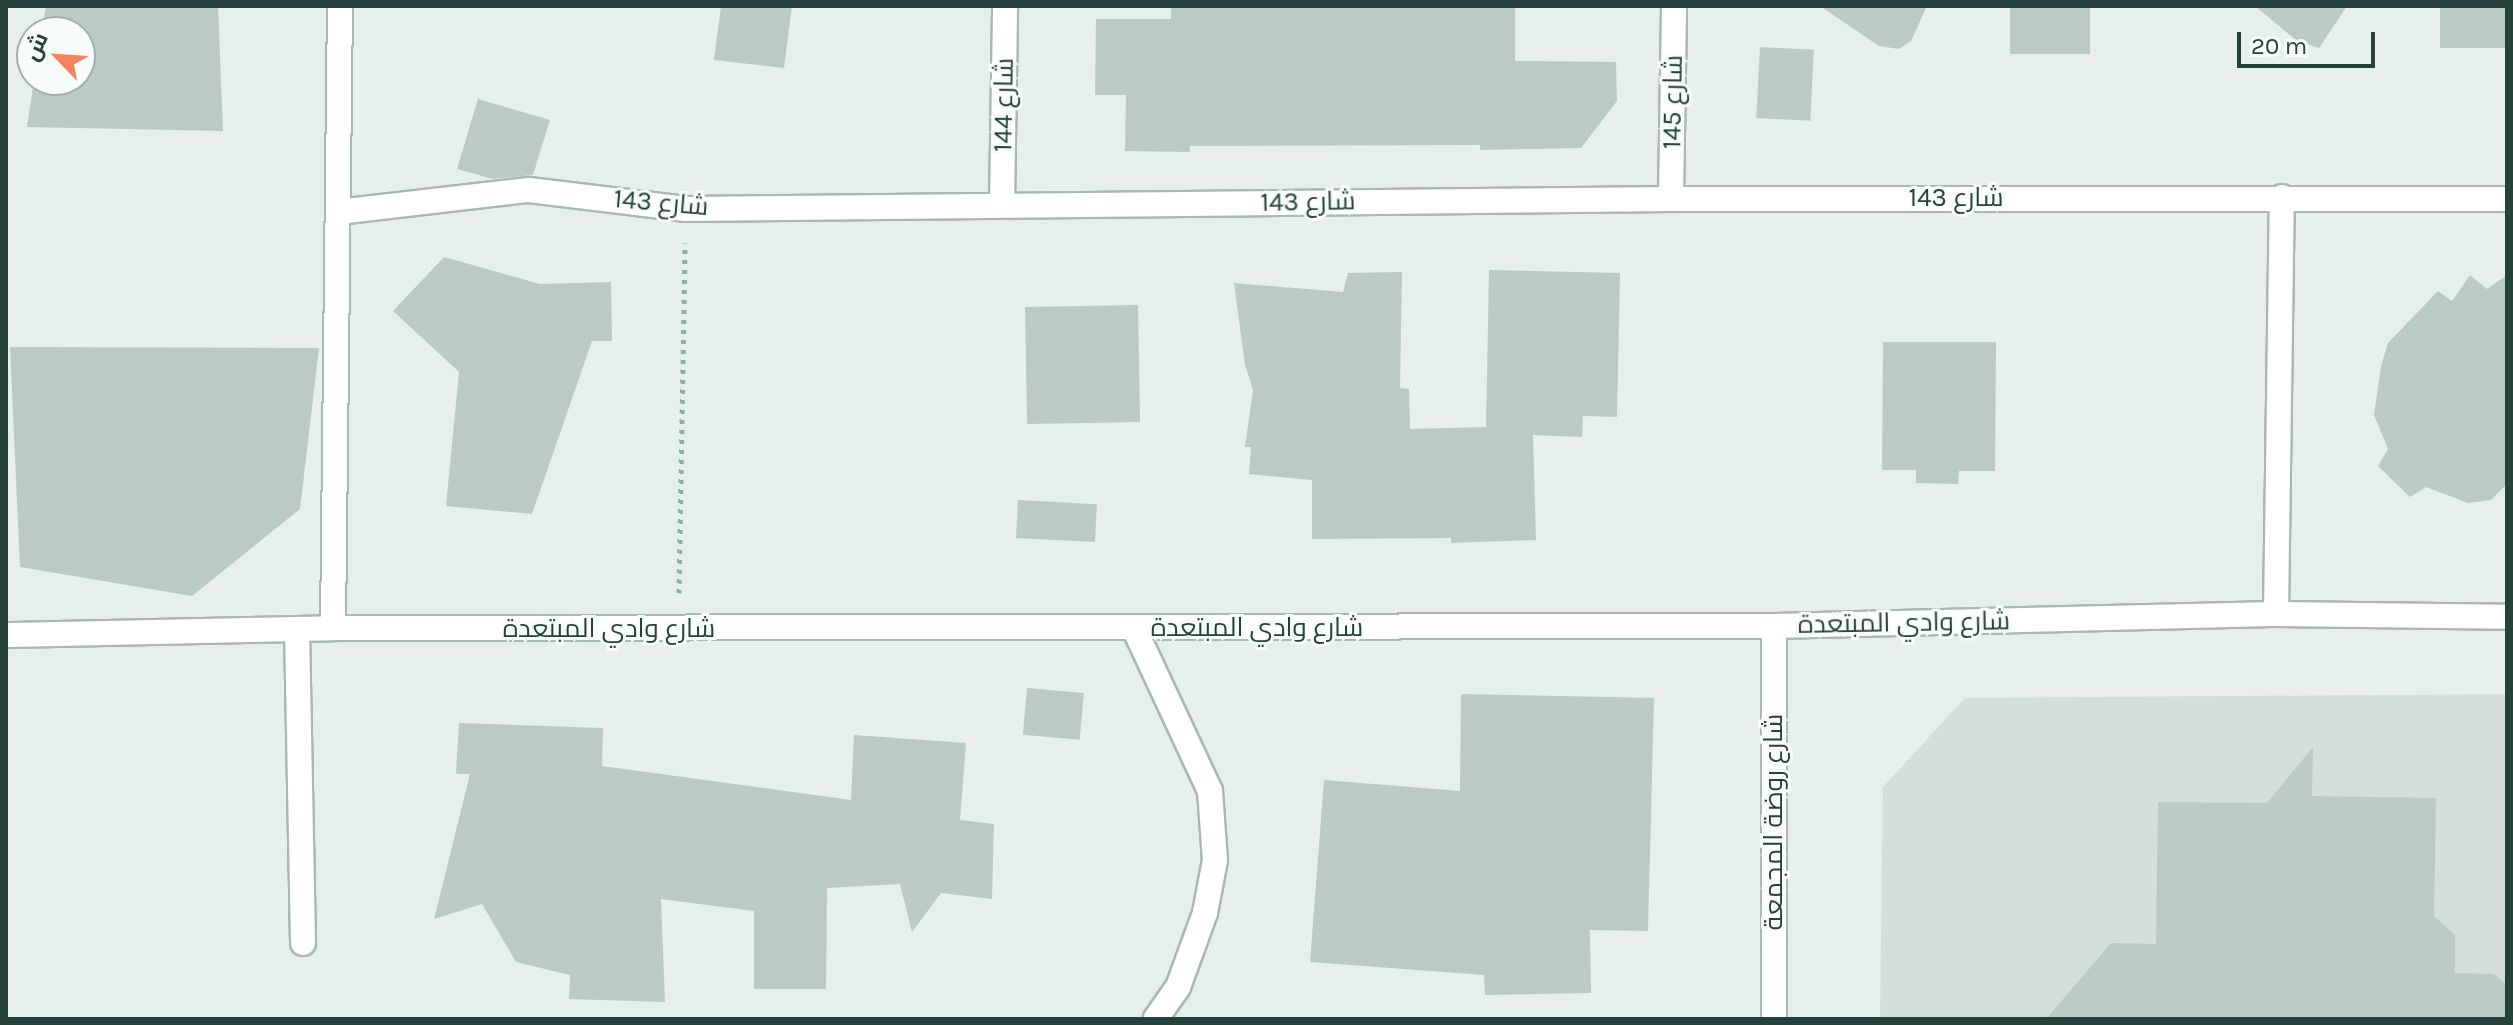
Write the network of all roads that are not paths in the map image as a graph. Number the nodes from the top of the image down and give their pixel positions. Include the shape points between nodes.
1 (340, 6) edge
2 (1005, 6) edge
3 (1674, 6) edge
4 (2282, 197) junction
5 (1671, 199) junction
6 (2507, 199) edge
7 (1002, 205) junction
8 (338, 212) junction
9 (2276, 614) junction
10 (2507, 617) edge
11 (1774, 626) junction
12 (333, 628) junction
13 (1134, 628) junction
14 (297, 629) junction
15 (6, 635) edge
16 (303, 943) dead end
17 (1156, 1019) edge
18 (1774, 1019) edge

1 - 8 street
2 - 7 street, شارع 144
3 - 5 street, شارع 145
4 - 5 street, شارع 143
4 - 6 street, شارع 143
4 - 9 street
5 - 7 street, شارع 143
7 - 8 street, شارع 143 via 686,209 529,190
8 - 12 street
9 - 10 street, شارع وادي المبتعدة
9 - 11 street, شارع وادي المبتعدة
11 - 13 street, شارع وادي المبتعدة
11 - 18 street, شارع روضة المجمعة
12 - 13 street, شارع وادي المبتعدة
12 - 14 street, شارع وادي المبتعدة
13 - 17 street via 1210,791 1215,860 1205,913 1178,987
14 - 15 street, شارع وادي المبتعدة
14 - 16 street

